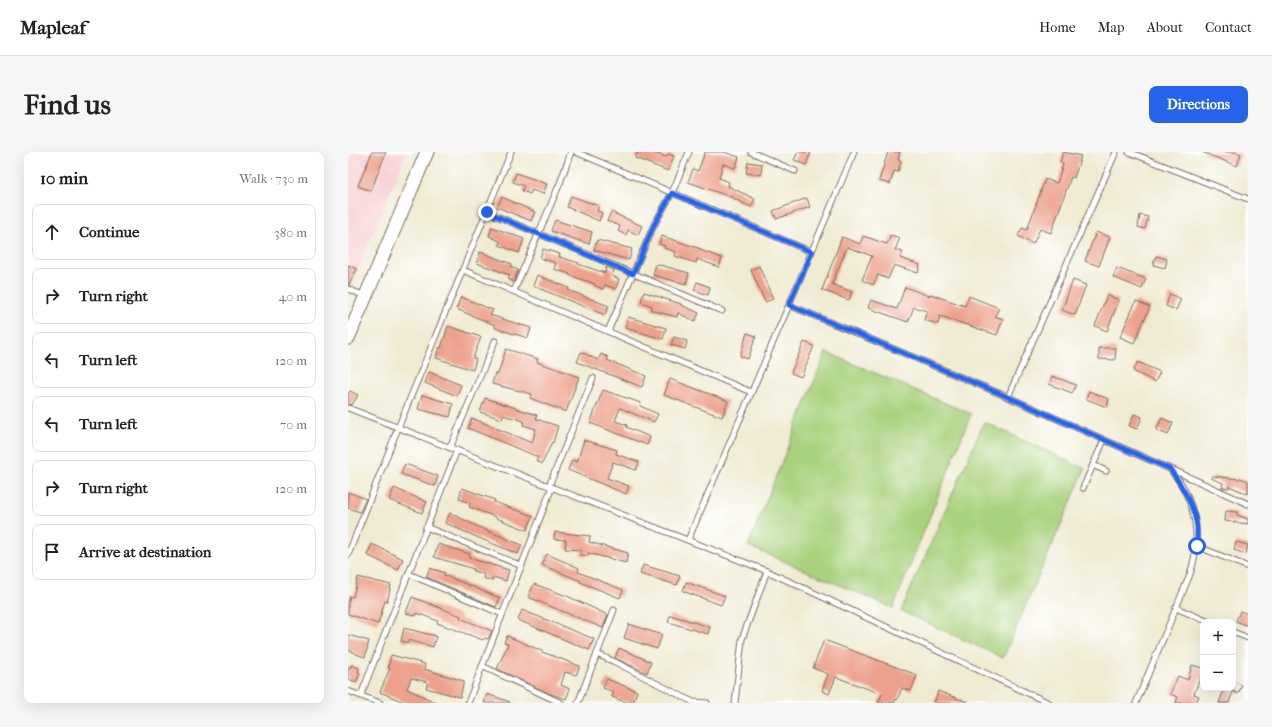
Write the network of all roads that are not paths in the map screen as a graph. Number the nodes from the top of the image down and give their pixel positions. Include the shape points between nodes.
1 (427, 152) edge
2 (511, 152) edge
3 (571, 152) edge
4 (576, 152) edge
5 (689, 152) edge
6 (751, 152) edge
7 (854, 152) edge
8 (1116, 152) edge
9 (1129, 152) edge
10 (795, 171) dead end
11 (672, 193) junction
12 (1248, 199) edge
13 (487, 212) junction
14 (538, 234) junction
15 (812, 252) junction
16 (463, 270) junction
17 (633, 274) junction
18 (348, 289) edge
19 (514, 291) junction
20 (366, 296) junction
21 (789, 305) junction
22 (722, 311) dead end
23 (608, 331) junction
24 (348, 338) edge
25 (495, 341) dead end
26 (593, 378) dead end
27 (752, 392) junction
28 (1008, 397) junction
29 (348, 408) edge
30 (398, 428) junction
31 (1104, 440) junction
32 (450, 448) junction
33 (457, 450) junction
34 (1093, 465) junction
35 (1170, 469) junction
36 (1106, 471) dead end
37 (551, 487) junction
38 (1083, 488) dead end
39 (1248, 504) edge
40 (426, 526) junction
41 (688, 540) junction
42 (1197, 546) junction
43 (348, 555) edge
44 (522, 566) junction
45 (1248, 567) edge
46 (766, 571) junction
47 (408, 574) junction
48 (1176, 608) junction
49 (614, 610) dead end
50 (502, 614) junction
51 (1202, 619) edge
52 (1236, 633) edge
53 (1248, 638) edge
54 (597, 654) junction
55 (482, 666) junction
56 (348, 690) edge
57 (361, 695) junction
58 (380, 703) edge
59 (468, 703) edge
60 (561, 703) edge
61 (578, 703) edge
62 (707, 703) edge
63 (735, 703) edge
64 (1049, 703) edge
65 (1136, 703) edge

1 - 20 street
2 - 13 lane
3 - 14 lane
4 - 11 lane
5 - 11 lane
6 - 10 lane
7 - 15 lane
8 - 28 lane
9 - 12 lane
11 - 15 lane
11 - 17 lane via 654,225
13 - 14 lane
13 - 16 lane
14 - 17 lane
14 - 19 lane
15 - 21 lane
16 - 19 lane
16 - 30 lane
17 - 22 lane
17 - 23 lane
18 - 20 lane
19 - 23 lane
20 - 24 street
21 - 27 lane
21 - 28 lane
23 - 27 lane
25 - 32 lane
26 - 37 lane
27 - 41 lane
28 - 31 lane
29 - 30 lane
30 - 32 lane
30 - 43 lane
31 - 34 lane
31 - 35 lane
32 - 33 lane
33 - 37 lane
33 - 40 lane
34 - 36 lane
34 - 38 lane
35 - 39 lane
35 - 42 lane via 1184,488 1192,506
37 - 41 lane
37 - 44 lane
40 - 44 lane
40 - 47 lane
41 - 46 lane
42 - 45 lane
42 - 48 lane via 1194,562
44 - 50 lane
46 - 63 lane via 742,639
46 - 64 lane
47 - 50 lane
47 - 57 lane
48 - 51 lane
48 - 65 lane
49 - 54 lane
50 - 55 lane
52 - 53 lane
54 - 61 lane
54 - 62 lane via 693,702
55 - 59 lane
55 - 60 lane
56 - 57 lane
57 - 58 lane

